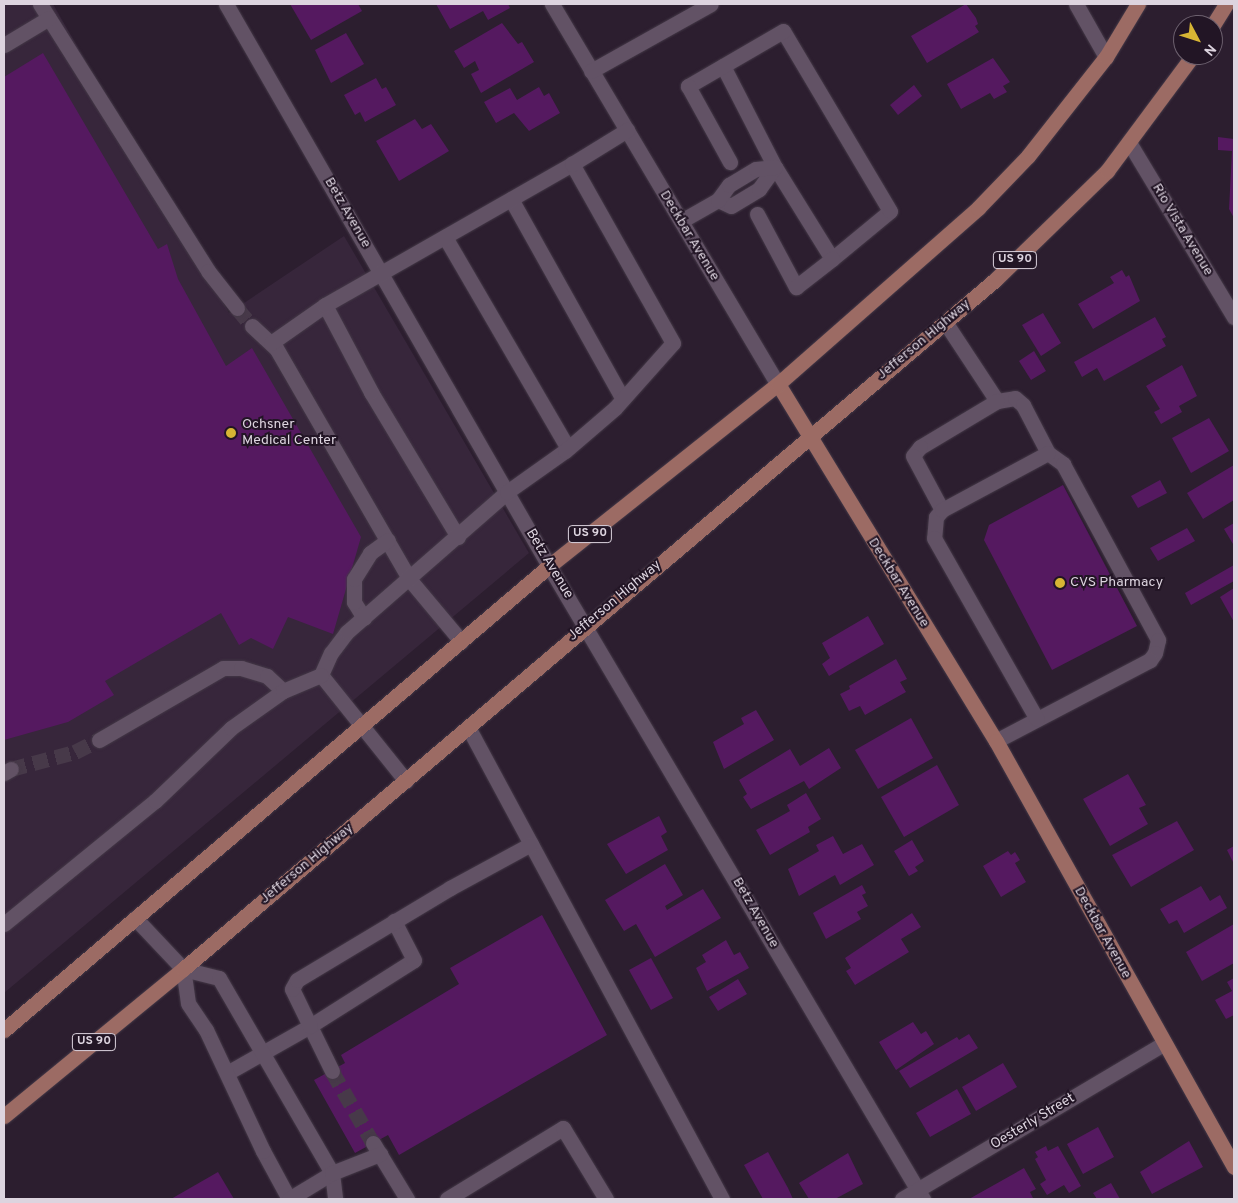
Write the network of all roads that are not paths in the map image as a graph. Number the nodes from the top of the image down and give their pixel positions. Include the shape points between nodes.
1 (40, 4) edge
2 (226, 4) edge
3 (552, 4) edge
4 (711, 4) edge
5 (1076, 4) edge
6 (1138, 4) edge
7 (1226, 4) edge
8 (1219, 15) edge
9 (49, 18) junction
10 (4, 45) edge
11 (1106, 58) junction
12 (1186, 65) edge
13 (723, 66) junction
14 (591, 70) junction
15 (627, 130) junction
16 (1130, 144) junction
17 (730, 162) dead end
18 (572, 164) junction
19 (775, 167) junction
20 (511, 199) junction
21 (757, 214) dead end
22 (681, 221) junction
23 (445, 237) junction
24 (832, 259) junction
25 (381, 273) junction
26 (325, 306) junction
27 (237, 308) tunnel mouth
28 (1234, 317) edge
29 (945, 322) junction
30 (252, 326) tunnel mouth
31 (271, 343) junction
32 (778, 384) junction
33 (623, 399) junction
34 (997, 401) junction
35 (810, 438) junction
36 (568, 448) junction
37 (1048, 453) junction
38 (507, 492) junction
39 (942, 510) junction
40 (458, 537) junction
41 (388, 540) junction
42 (549, 566) junction
43 (410, 580) junction
44 (364, 618) junction
45 (586, 625) junction
46 (461, 641) junction
47 (321, 675) junction
48 (283, 690) junction
49 (1037, 719) junction
50 (359, 726) junction
51 (468, 727) junction
52 (99, 740) tunnel mouth
53 (996, 741) junction
54 (406, 781) junction
55 (531, 844) junction
56 (135, 918) junction
57 (394, 922) junction
58 (4, 924) edge
59 (183, 969) junction
60 (310, 1026) junction
61 (4, 1030) edge
62 (1163, 1044) junction
63 (264, 1052) junction
64 (332, 1071) tunnel mouth
65 (228, 1073) junction
66 (4, 1116) edge
67 (1234, 1167) edge
68 (332, 1173) junction
69 (921, 1194) edge
70 (289, 1199) edge
71 (335, 1199) edge
72 (407, 1199) edge
73 (447, 1199) edge
74 (606, 1199) edge
75 (722, 1199) edge
76 (902, 1199) edge

1 - 9 street
2 - 25 street, Betz Avenue
3 - 14 street, Deckbar Avenue
4 - 14 street
5 - 11 street
6 - 11 main road, US 90
7 - 8 main road
9 - 10 street
9 - 27 street via 203,263
11 - 32 main road, US 90 via 1028,156 978,208
12 - 16 main road, Jefferson Highway / US 90
13 - 17 street via 688,86
13 - 19 street
13 - 24 street via 783,31 890,212
14 - 15 street, Deckbar Avenue
15 - 18 street
15 - 22 street, Deckbar Avenue
16 - 28 street, Rio Vista Avenue
16 - 29 main road, Jefferson Highway / US 90 via 1107,171 1003,272
18 - 20 street
18 - 33 street via 674,343
19 - 22 street via 759,188 731,206 718,200
19 - 24 street
20 - 23 street
20 - 33 street
21 - 24 street via 796,287
22 - 32 street, Deckbar Avenue
23 - 25 street
23 - 36 street
25 - 26 street
25 - 38 street, Betz Avenue
26 - 31 street
26 - 40 street via 371,392
29 - 34 street
29 - 35 main road, Jefferson Highway / US 90
30 - 31 street
31 - 41 street
32 - 35 main road, Deckbar Avenue
32 - 42 main road, US 90
33 - 36 street
34 - 37 street via 1015,398 1023,405
34 - 39 street via 914,451 913,461
35 - 45 main road, Jefferson Highway / US 90
35 - 53 main road, Deckbar Avenue
36 - 38 street
37 - 39 street
37 - 49 street via 1063,464 1158,640 1158,646 1150,660
38 - 40 street
38 - 42 street, Betz Avenue
39 - 49 street via 936,517 934,538
40 - 43 street
41 - 43 street
41 - 44 street via 370,553 354,579 354,602
42 - 45 street, Betz Avenue
42 - 46 main road, US 90
43 - 44 street
43 - 46 street
44 - 47 street via 347,632 331,653
45 - 51 main road, Jefferson Highway / US 90
45 - 69 street, Betz Avenue
46 - 50 main road, US 90
47 - 48 street
47 - 50 street
48 - 52 street via 267,676 241,668 223,668
48 - 58 street via 231,728 155,800
49 - 53 street
50 - 54 street
50 - 56 main road, US 90
51 - 54 main road, Jefferson Highway / US 90
51 - 55 street
53 - 62 main road, Deckbar Avenue
54 - 59 main road, Jefferson Highway / US 90
55 - 57 street
55 - 75 street
56 - 59 street
56 - 61 main road, US 90
57 - 60 street via 298,980 292,989
57 - 60 street via 414,960
59 - 63 street via 219,978
59 - 65 street via 188,1003
59 - 66 main road, Jefferson Highway / US 90
60 - 63 street
60 - 64 street
62 - 67 main road, Deckbar Avenue
62 - 69 street, Oesterly Street
63 - 65 street
63 - 68 street
65 - 70 street
68 - 70 street
68 - 71 street
68 - 72 street via 377,1148
69 - 76 street, Oesterly Street
73 - 74 street via 563,1128

